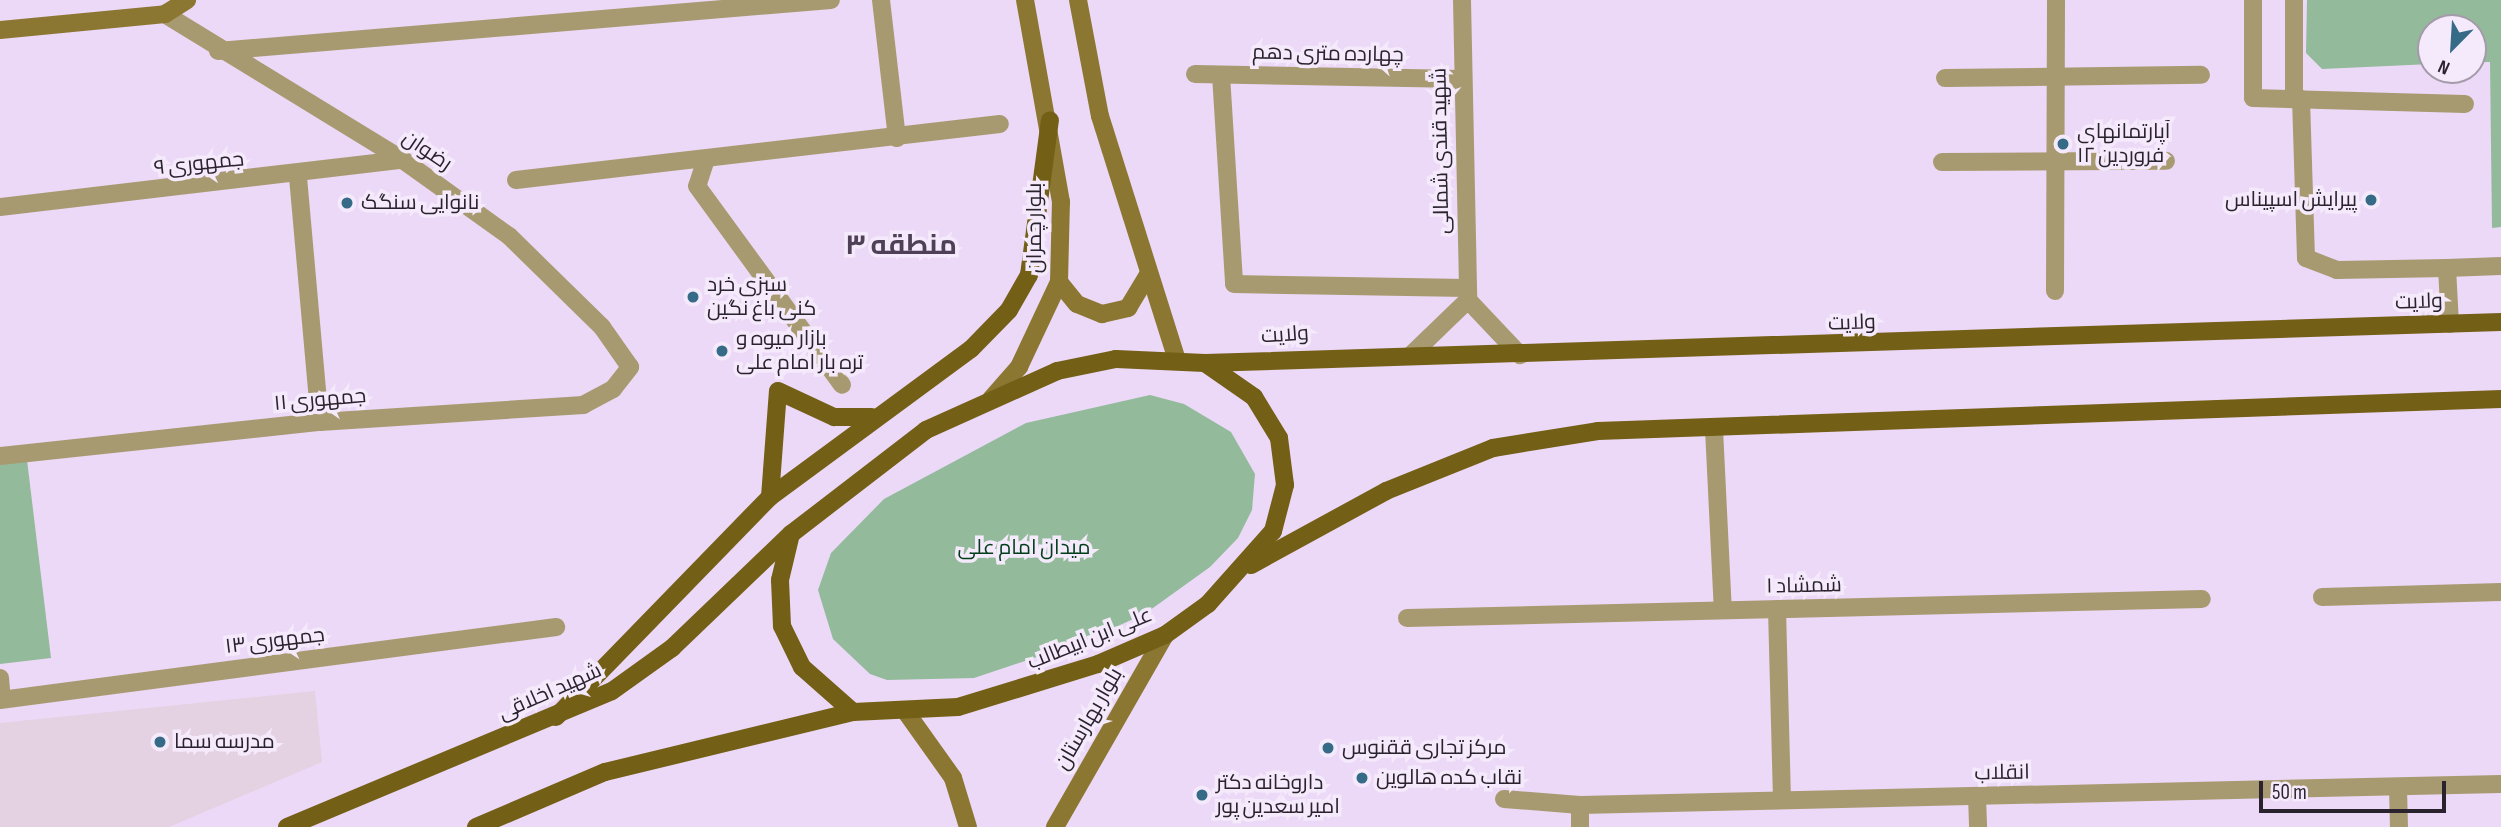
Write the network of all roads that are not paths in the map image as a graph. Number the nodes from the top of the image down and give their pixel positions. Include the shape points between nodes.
1 (187, 0) edge
2 (831, 0) edge
3 (881, 0) edge
4 (1025, 0) edge
5 (1078, 0) edge
6 (1462, 0) edge
7 (2056, 0) edge
8 (2253, 0) edge
9 (2294, 0) edge
10 (165, 14) junction
11 (0, 30) edge
12 (218, 51) junction
13 (1195, 74) dead end
14 (1221, 75) junction
15 (2200, 75) dead end
16 (2056, 77) junction
17 (1945, 78) dead end
18 (1461, 79) junction
19 (2298, 99) junction
20 (2465, 104) dead end
21 (1050, 120) junction
22 (1000, 124) dead end
23 (897, 138) junction
24 (706, 159) junction
25 (402, 160) junction
26 (2166, 160) dead end
27 (2055, 161) junction
28 (1942, 162) dead end
29 (298, 177) junction
30 (516, 180) dead end
31 (0, 207) edge
32 (2501, 266) edge
33 (2446, 268) junction
34 (1148, 275) junction
35 (1059, 282) junction
36 (2055, 291) dead end
37 (1467, 294) junction
38 (2501, 322) edge
39 (2450, 324) junction
40 (1411, 355) junction
41 (1520, 355) junction
42 (1178, 360) junction
43 (1205, 363) junction
44 (630, 367) joint
45 (842, 385) dead end
46 (991, 399) junction
47 (2501, 399) edge
48 (872, 417) junction
49 (320, 422) junction
50 (1714, 429) junction
51 (0, 456) edge
52 (770, 496) junction
53 (791, 534) junction
54 (1245, 568) junction
55 (2501, 593) edge
56 (2322, 597) dead end
57 (2202, 599) dead end
58 (1777, 609) junction
59 (1723, 611) junction
60 (1407, 618) dead end
61 (556, 627) dead end
62 (1165, 635) junction
63 (0, 678) edge
64 (1, 699) edge
65 (853, 712) junction
66 (906, 712) junction
67 (556, 717) junction
68 (2501, 784) edge
69 (2398, 786) junction
70 (1978, 796) junction
71 (1504, 799) dead end
72 (1782, 800) junction
73 (1580, 805) junction
74 (287, 827) edge
75 (476, 827) edge
76 (968, 827) edge
77 (1055, 827) edge
78 (1580, 827) edge
79 (1978, 827) edge
80 (2399, 827) edge

1 - 10 main road
2 - 12 street
3 - 23 street
4 - 21 main road, بلوار چمران
5 - 34 main road via 1100,116
6 - 18 street, شهید قندی شمالی
7 - 16 street
8 - 19 street via 2253,98
9 - 19 street
10 - 11 main road
10 - 12 street, رضوان
12 - 25 street, رضوان
13 - 14 street, چهارده متری دهم
14 - 18 street, چهارده متری دهم
14 - 37 street via 1234,284
15 - 16 street
16 - 17 street
16 - 27 street
18 - 37 street, شهید قندی شمالی
19 - 20 street
19 - 33 street via 2306,258 2337,270
21 - 35 main road, بلوار چمران via 1061,202
21 - 48 main road via 1029,275 1009,310 971,349
22 - 23 street
23 - 24 street
24 - 30 street
24 - 45 street via 697,186
25 - 29 street, جمهوری ۹
25 - 44 street, رضوان via 509,236 602,327
26 - 27 street
27 - 28 street
27 - 36 street
29 - 31 street, جمهوری ۹
29 - 49 street
32 - 33 street
33 - 39 street
34 - 35 main road via 1128,308 1102,314 1077,304
34 - 42 main road
35 - 46 main road, بلوار چمران via 1019,367
37 - 40 street
37 - 41 street
38 - 39 main road, ولایت
39 - 41 main road, ولایت
40 - 41 main road, ولایت
40 - 43 main road, ولایت
42 - 43 main road, علی ابن ابیطالب
42 - 46 main road, علی ابن ابیطالب via 1116,359 1069,368
43 - 54 main road, علی ابن ابیطالب via 1254,397 1279,438 1285,485 1273,531
44 - 49 street, جمهوری ۱۱ via 613,389 583,405
46 - 53 main road, علی ابن ابیطالب via 926,430
47 - 50 main road
48 - 52 main road
48 - 52 main road via 834,417 778,391
49 - 51 street, جمهوری ۱۱
50 - 54 main road via 1598,430 1493,448 1386,491
50 - 59 street
52 - 67 main road
53 - 65 main road via 780,580 782,626 802,667
53 - 67 main road, شهید اخلاقی via 673,648 612,691
54 - 62 main road, علی ابن ابیطالب
55 - 56 street
57 - 58 street, شمشاد ۱
58 - 59 street, شمشاد ۱
58 - 72 street
59 - 60 street, شمشاد ۱
61 - 64 street, جمهوری ۱۳
62 - 66 main road, علی ابن ابیطالب via 1035,687 958,707
62 - 77 main road, بلوار بهارستان
63 - 64 street
65 - 66 main road, علی ابن ابیطالب
65 - 75 main road via 604,772
66 - 76 main road via 953,778
67 - 74 main road, شهید اخلاقی
68 - 69 street, انقلاب
69 - 70 street, انقلاب
69 - 80 street
70 - 72 street, انقلاب
70 - 79 street
71 - 73 street, انقلاب
72 - 73 street, انقلاب
73 - 78 street

